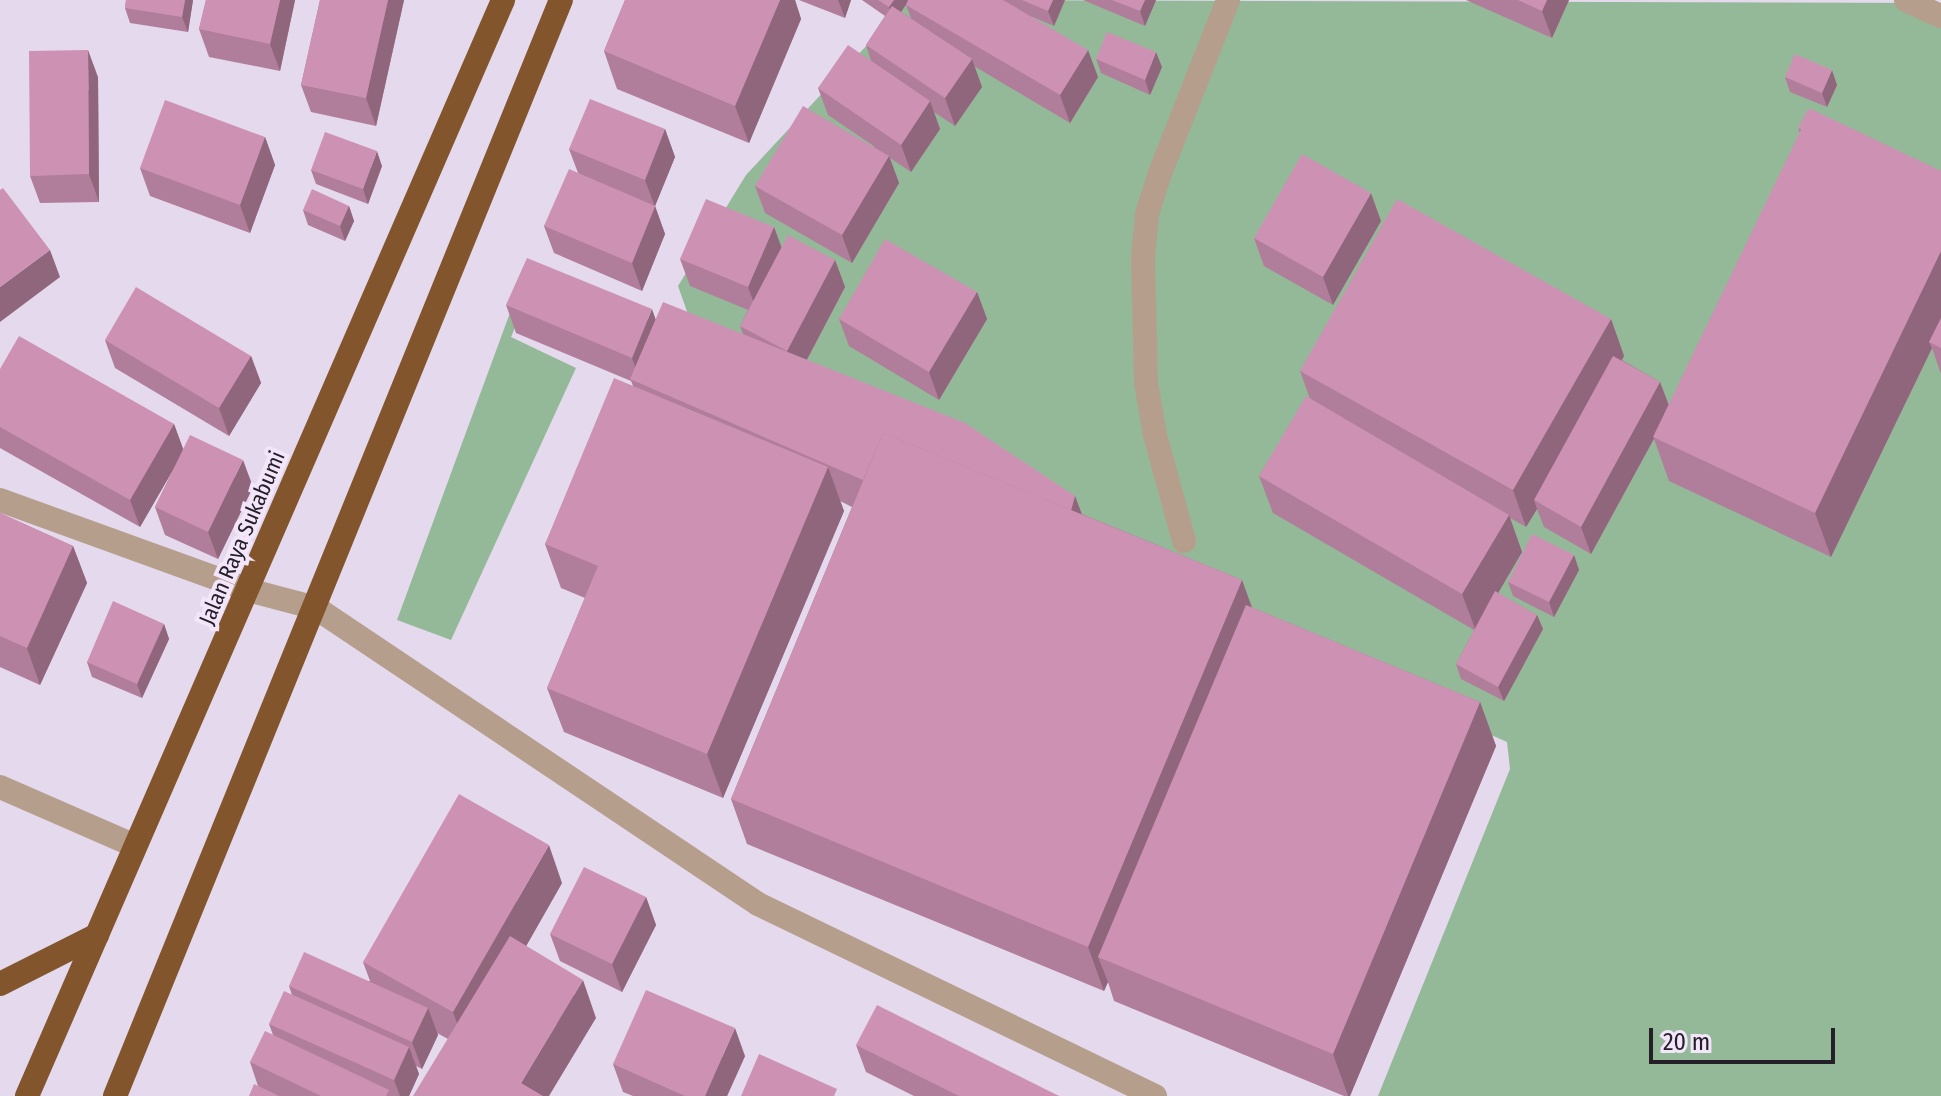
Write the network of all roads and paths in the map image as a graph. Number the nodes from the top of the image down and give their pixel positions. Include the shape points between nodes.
1 (503, 0) edge
2 (561, 0) edge
3 (1228, 0) edge
4 (1906, 0) edge
5 (1941, 16) edge
6 (0, 500) edge
7 (1184, 541) dead end
8 (248, 590) junction
9 (316, 608) junction
10 (0, 787) edge
11 (135, 846) junction
12 (97, 935) junction
13 (0, 984) edge
14 (27, 1096) edge
15 (115, 1096) edge
16 (1155, 1096) edge

1 - 8 highway, Jalan Raya Sukabumi
2 - 9 highway via 515,102
3 - 7 street via 1160,173 1147,214 1143,258 1146,383
4 - 5 street
6 - 8 street
8 - 9 street
8 - 11 highway, Jalan Raya Sukabumi
9 - 15 highway
9 - 16 street via 758,904
10 - 11 street
11 - 12 highway, Jalan Raya Sukabumi
12 - 13 highway
12 - 14 highway, Jalan Raya Sukabumi

